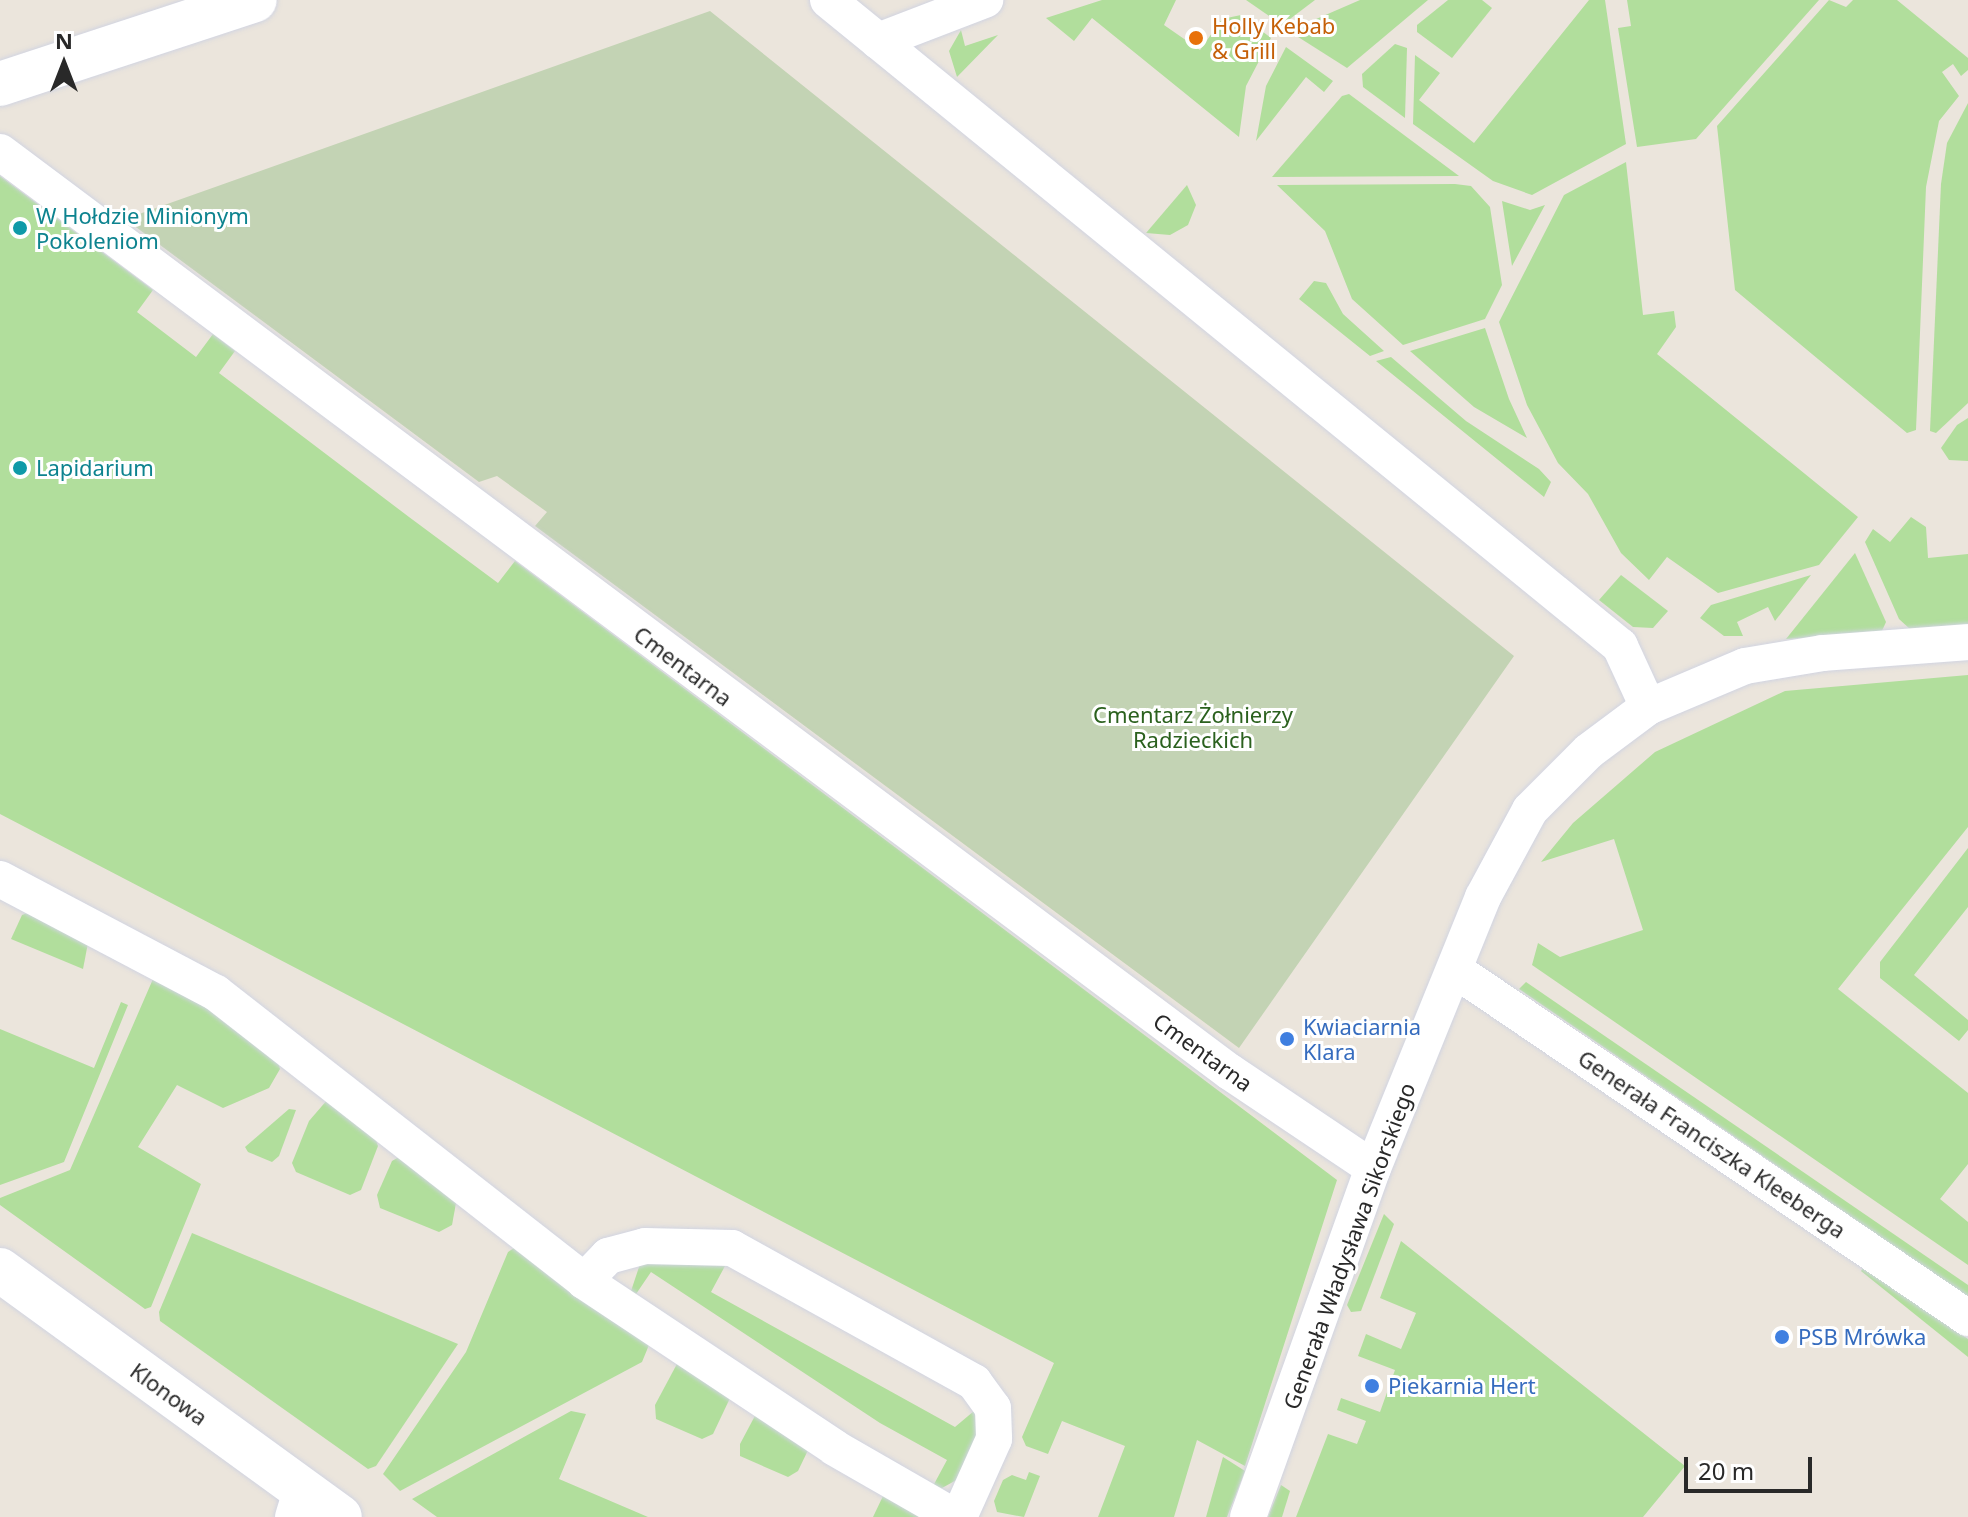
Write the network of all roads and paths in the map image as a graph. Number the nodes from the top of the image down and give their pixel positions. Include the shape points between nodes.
1 (255, 0) edge
2 (828, 0) edge
3 (985, 0) edge
4 (878, 41) junction
5 (0, 84) edge
6 (0, 152) edge
7 (1968, 642) edge
8 (1648, 707) junction
9 (0, 879) edge
10 (1455, 970) junction
11 (1373, 1168) junction
12 (0, 1270) edge
13 (584, 1281) junction
14 (1968, 1318) edge
15 (297, 1504) edge
16 (340, 1517) edge
17 (957, 1517) edge
18 (1248, 1517) edge

1 - 5 street
2 - 4 street
3 - 4 street
4 - 8 street via 1620,646
6 - 11 street, Cmentarna via 1230,1072
7 - 8 street, Generała Władysława Sikorskiego via 1776,658
8 - 10 street, Generała Władysława Sikorskiego via 1589,751 1530,810 1504,851
9 - 13 street via 216,993
10 - 11 street, Generała Władysława Sikorskiego
10 - 14 street, Generała Franciszka Kleeberga
11 - 18 street, Generała Władysława Sikorskiego
12 - 15 street, Klonowa
13 - 17 street via 859,1463
13 - 17 street via 608,1256 645,1246 732,1248 974,1382 993,1408 994,1439
15 - 16 street, Klonowa

